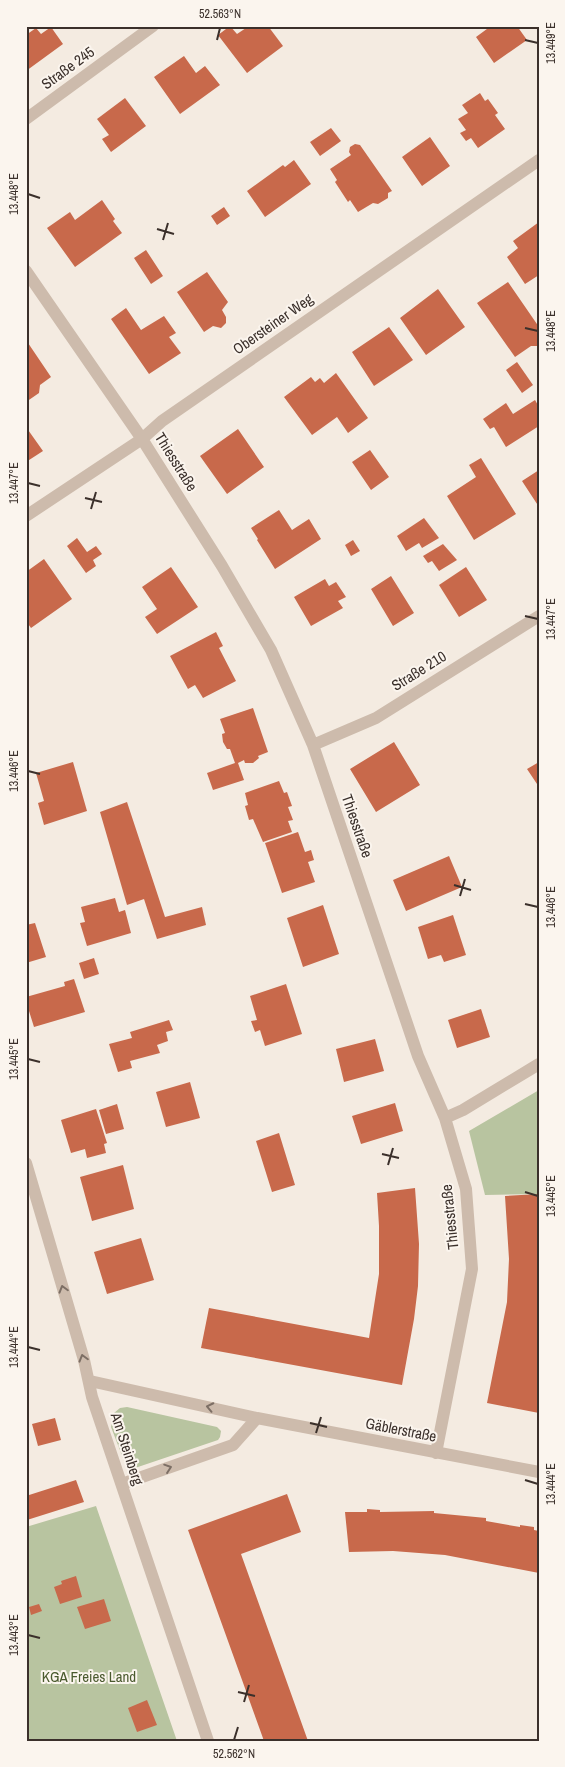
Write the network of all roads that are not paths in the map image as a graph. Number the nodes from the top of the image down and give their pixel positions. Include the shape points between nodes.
1 (153, 26) edge
2 (26, 119) edge
3 (539, 160) edge
4 (26, 271) edge
5 (142, 439) junction
6 (26, 516) edge
7 (539, 616) edge
8 (313, 745) junction
9 (539, 1064) edge
10 (445, 1118) junction
11 (26, 1163) edge
12 (90, 1381) junction
13 (257, 1418) junction
14 (436, 1453) junction
15 (539, 1472) edge
16 (122, 1484) junction
17 (208, 1741) edge

1 - 2 street, Straße 245
3 - 5 street, Obersteiner Weg via 162,421
4 - 5 street, Thiesstraße
5 - 6 street, Obersteiner Weg
5 - 8 street, Thiesstraße via 271,650
7 - 8 street, Straße 210 via 376,718
8 - 10 street, Thiesstraße via 418,1056
9 - 10 street
10 - 14 street, Thiesstraße via 466,1189 472,1269
12 -> 11 street, Am Steinberg
13 -> 12 street, Gäblerstraße
12 - 16 street, Am Steinberg via 92,1397
13 - 14 street, Gäblerstraße
16 -> 13 street via 233,1445
14 - 15 street, Gäblerstraße
16 - 17 street, Am Steinberg

